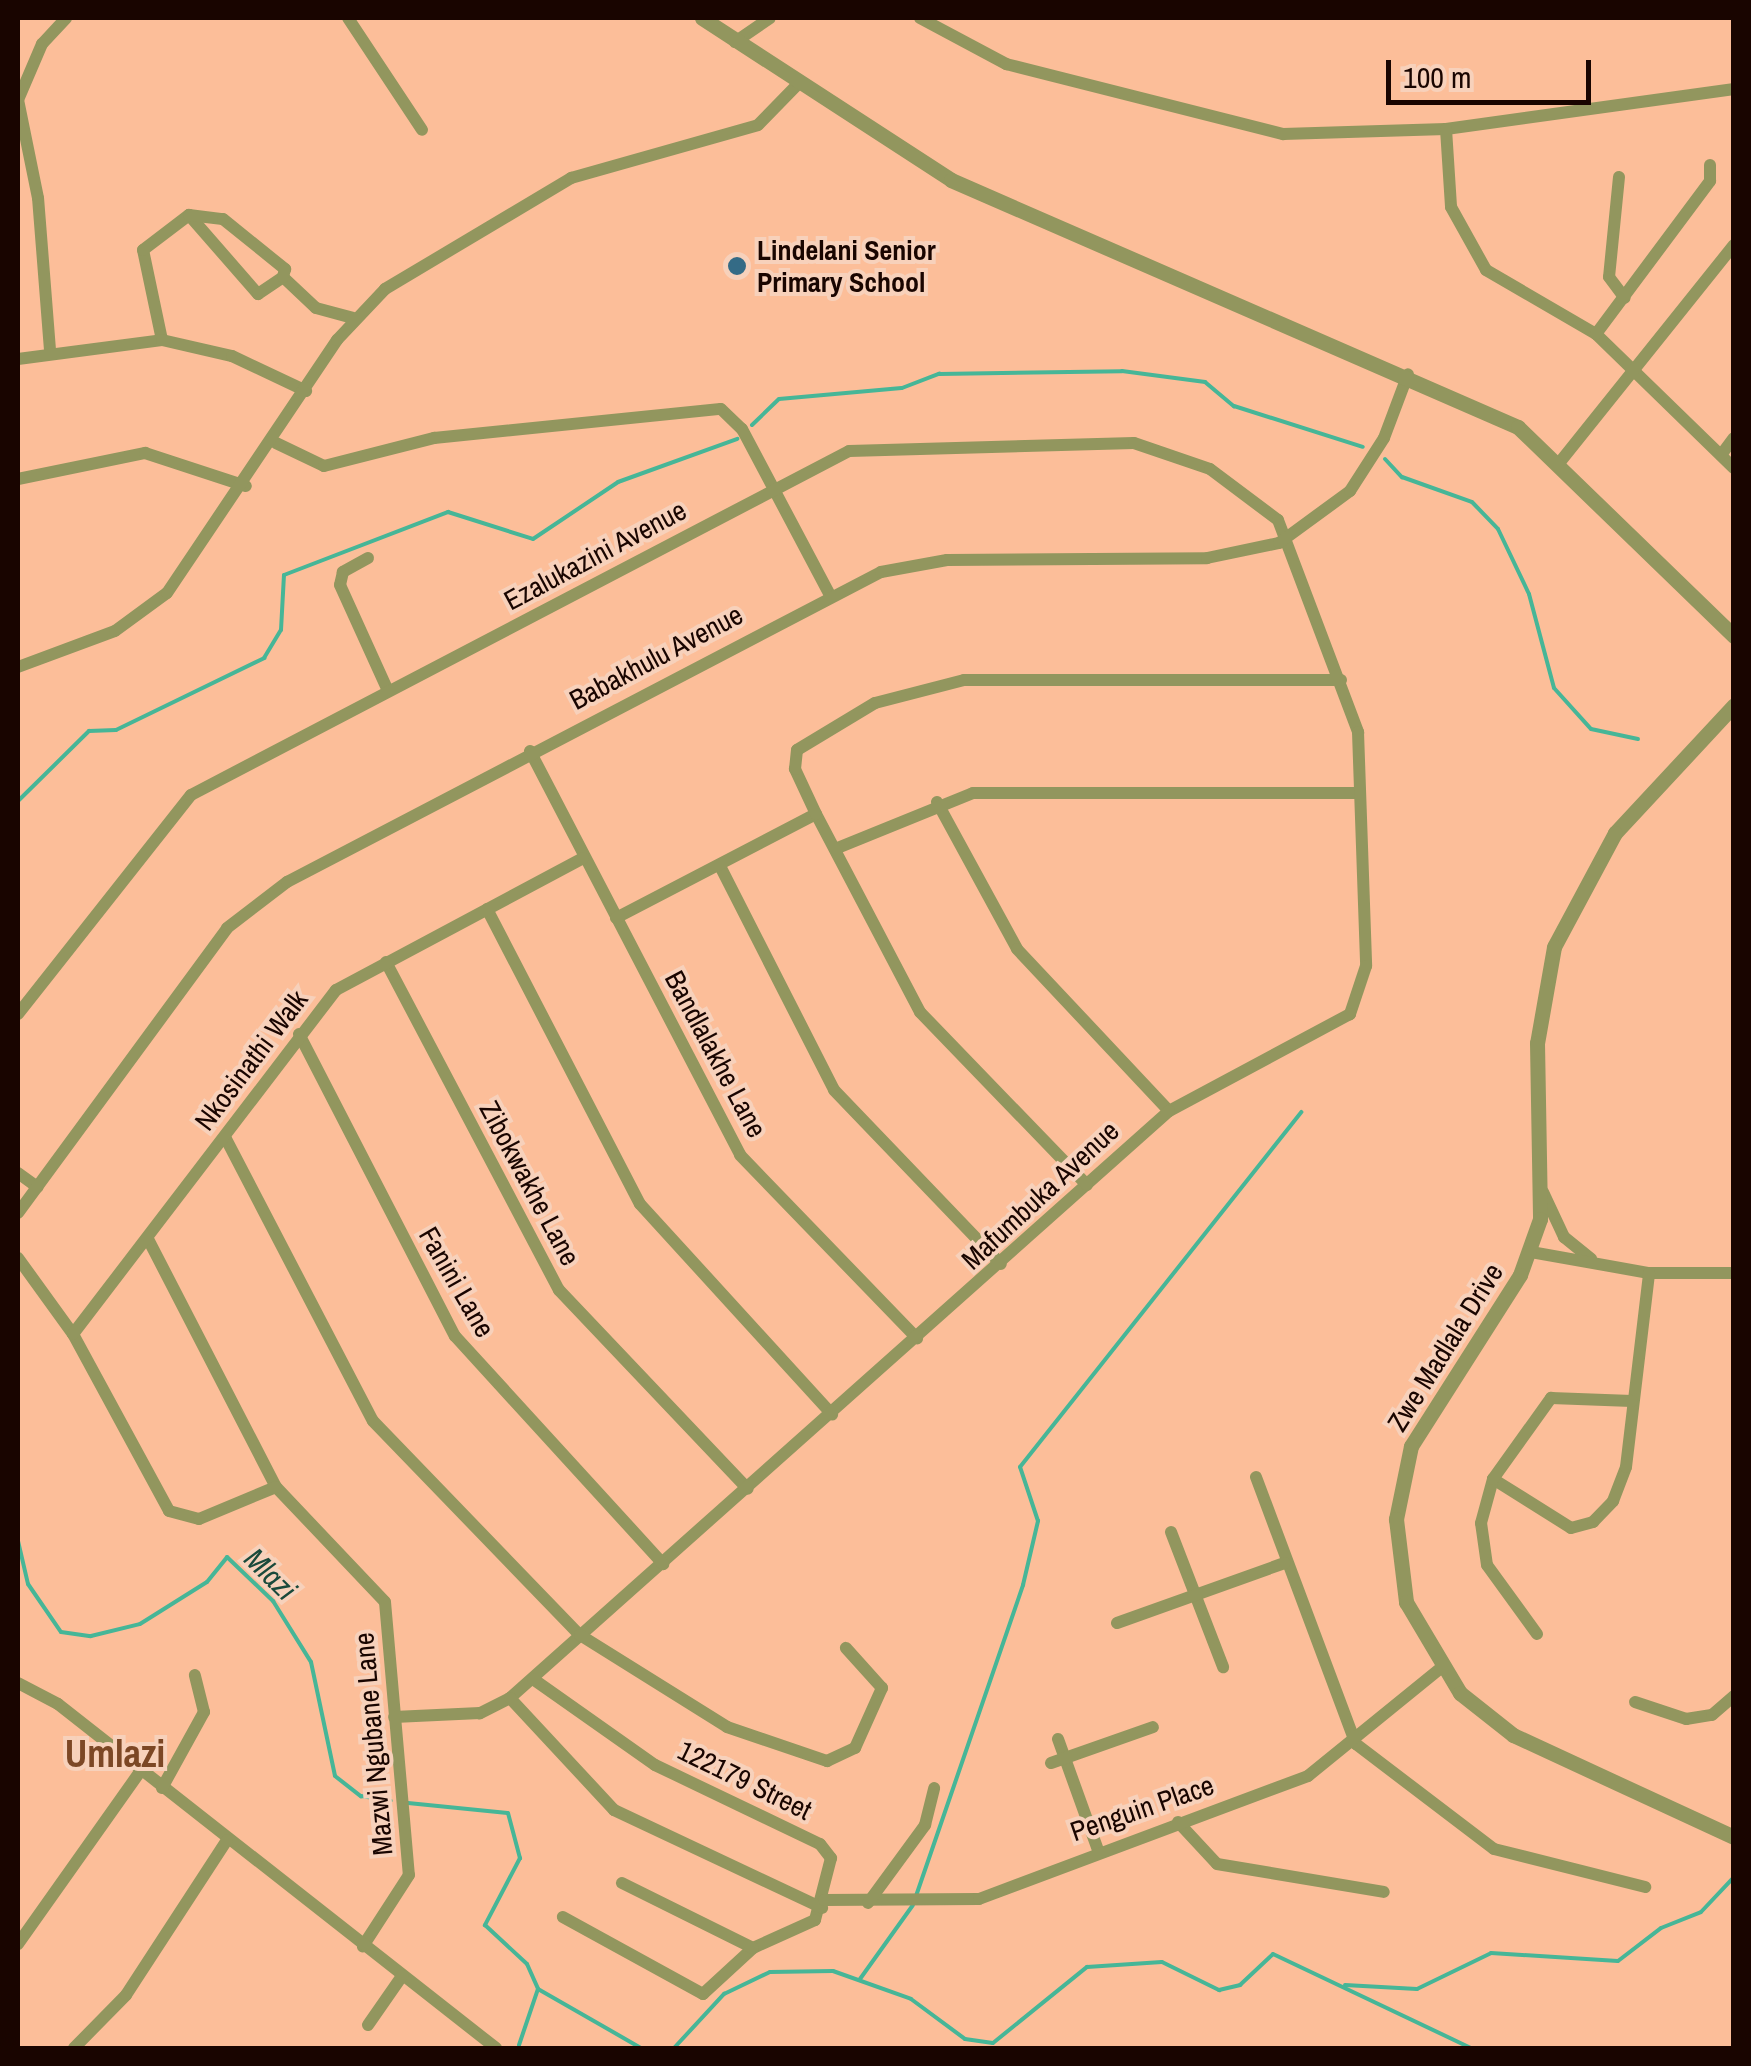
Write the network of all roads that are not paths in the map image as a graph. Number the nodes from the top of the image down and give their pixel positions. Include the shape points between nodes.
1 (66, 18) edge
2 (348, 18) edge
3 (702, 18) edge
4 (770, 18) edge
5 (920, 18) edge
6 (735, 42) junction
7 (798, 83) junction
8 (1734, 89) edge
9 (18, 100) edge
10 (1446, 129) junction
11 (422, 130) dead end
12 (1710, 165) dead end
13 (1619, 177) dead end
14 (189, 216) junction
15 (1734, 245) edge
16 (283, 278) junction
17 (1625, 298) junction
18 (354, 318) junction
19 (1596, 334) junction
20 (162, 340) junction
21 (50, 350) junction
22 (18, 359) edge
23 (1408, 374) junction
24 (1636, 376) junction
25 (306, 391) junction
26 (1734, 438) edge
27 (276, 443) junction
28 (1722, 455) junction
29 (1560, 462) junction
30 (1734, 468) edge
31 (18, 479) edge
32 (246, 486) junction
33 (777, 488) junction
34 (1280, 542) junction
35 (368, 558) dead end
36 (830, 596) junction
37 (1734, 636) edge
38 (18, 667) edge
39 (1340, 680) junction
40 (388, 691) junction
41 (1734, 705) edge
42 (530, 751) junction
43 (1355, 793) junction
44 (937, 802) junction
45 (816, 814) junction
46 (835, 849) junction
47 (583, 858) junction
48 (720, 866) junction
49 (486, 909) junction
50 (616, 918) junction
51 (386, 962) junction
52 (18, 1014) edge
53 (299, 1034) junction
54 (1168, 1111) junction
55 (225, 1137) junction
56 (18, 1173) edge
57 (1087, 1186) junction
58 (37, 1187) junction
59 (1543, 1192) junction
60 (18, 1213) edge
61 (148, 1239) junction
62 (1531, 1252) junction
63 (18, 1258) edge
64 (1001, 1264) junction
65 (1598, 1264) junction
66 (1649, 1273) junction
67 (1734, 1273) edge
68 (73, 1334) junction
69 (917, 1338) junction
70 (1632, 1401) junction
71 (832, 1414) junction
72 (1256, 1478) dead end
73 (1492, 1479) junction
74 (276, 1487) junction
75 (748, 1489) junction
76 (1171, 1532) dead end
77 (1285, 1562) junction
78 (663, 1564) junction
79 (1195, 1598) junction
80 (1116, 1623) dead end
81 (1536, 1634) dead end
82 (580, 1635) junction
83 (846, 1648) dead end
84 (1222, 1666) dead end
85 (1441, 1668) junction
86 (195, 1675) dead end
87 (534, 1679) junction
88 (18, 1683) edge
89 (1734, 1696) edge
90 (510, 1698) junction
91 (1635, 1702) dead end
92 (394, 1717) junction
93 (1153, 1727) dead end
94 (1058, 1739) dead end
95 (1356, 1744) junction
96 (1066, 1758) junction
97 (1051, 1763) dead end
98 (140, 1772) junction
99 (162, 1788) junction
100 (934, 1788) dead end
101 (1178, 1822) junction
102 (1734, 1837) edge
103 (227, 1840) junction
104 (1098, 1850) junction
105 (622, 1883) dead end
106 (1644, 1887) dead end
107 (1384, 1892) dead end
108 (868, 1903) junction
109 (823, 1904) junction
110 (563, 1917) dead end
111 (18, 1944) edge
112 (364, 1946) junction
113 (753, 1948) junction
114 (402, 1976) junction
115 (368, 2025) dead end
116 (74, 2048) edge
117 (496, 2048) edge

1 - 9 street via 42,44
2 - 11 street
3 - 6 street
4 - 6 street
5 - 10 street via 1006,64 1229,126 1284,134
6 - 7 street
7 - 18 street via 758,125 614,161 546,191 384,289
7 - 23 street via 952,180
8 - 10 street
9 - 21 street via 38,198
10 - 19 street via 1450,207 1466,243 1501,283
12 - 17 street via 1710,180
13 - 17 street via 1609,277
14 - 16 street via 212,213 233,226 285,269
14 - 16 street via 258,294
14 - 20 street via 143,250
15 - 24 street
16 - 18 street via 316,308
17 - 19 street
18 - 25 street
19 - 24 street
20 - 21 street
20 - 25 street via 232,356
21 - 22 street
23 - 29 street via 1518,427
23 - 34 street, Babakhulu Avenue via 1384,438 1350,491
24 - 28 street
24 - 29 street
25 - 27 street
26 - 28 street
27 - 32 street
27 - 33 street via 324,466 434,438 712,407 736,420
28 - 30 street
29 - 37 street
31 - 32 street via 145,452
32 - 38 street via 150,608
33 - 34 street, Ezalukazini Avenue via 864,445 1107,440 1187,460 1238,485 1274,514
33 - 36 street
33 - 40 street, Ezalukazini Avenue
34 - 36 street, Babakhulu Avenue via 1207,558 925,561
34 - 39 street, Mafumbuka Avenue
35 - 40 street via 343,572 340,585
36 - 42 street, Babakhulu Avenue
39 - 43 street, Mafumbuka Avenue via 1358,732
39 - 45 street via 964,680 875,704 797,750 795,769
40 - 52 street, Ezalukazini Avenue via 178,805
41 - 59 street, Zwe Madlala Drive via 1615,833 1554,947 1537,1043
42 - 47 street, Bandlalakhe Lane
42 - 58 street, Babakhulu Avenue via 243,914
43 - 44 street via 973,794
43 - 54 street, Mafumbuka Avenue via 1366,966 1358,1001 1334,1027
44 - 46 street
44 - 54 street via 1017,949
45 - 46 street
45 - 48 street
46 - 57 street via 939,1038
47 - 49 street, Nkosinathi Walk
47 - 50 street, Bandlalakhe Lane
48 - 50 street
48 - 64 street via 834,1090
49 - 51 street, Nkosinathi Walk
49 - 71 street via 640,1204
50 - 69 street, Bandlalakhe Lane via 740,1155
51 - 53 street, Nkosinathi Walk via 336,990
51 - 75 street, Zibokwakhe Lane via 559,1290
53 - 55 street, Nkosinathi Walk
53 - 78 street, Fanini Lane via 455,1336
54 - 57 street, Mafumbuka Avenue
55 - 61 street, Nkosinathi Walk
55 - 82 street via 373,1421
56 - 58 street
57 - 64 street, Mafumbuka Avenue
58 - 60 street, Babakhulu Avenue
59 - 62 street, Zwe Madlala Drive
59 - 65 street via 1564,1237
61 - 68 street, Nkosinathi Walk
61 - 74 street, Mazwi Ngubane Lane
62 - 65 street
62 - 85 street, Zwe Madlala Drive via 1430,1410 1402,1480 1397,1556 1406,1602
63 - 68 street
64 - 69 street, Mafumbuka Avenue
65 - 66 street
66 - 67 street
66 - 70 street
68 - 74 street via 169,1512 199,1518
69 - 71 street, Mafumbuka Avenue
70 - 73 street via 1551,1398
70 - 73 street via 1622,1483 1593,1522 1557,1523
71 - 75 street, Mafumbuka Avenue
72 - 77 street
73 - 81 street via 1480,1523 1487,1566
74 - 92 street, Mazwi Ngubane Lane via 385,1602
75 - 78 street, Mafumbuka Avenue
76 - 79 street
77 - 79 street
77 - 95 street
78 - 82 street, Mafumbuka Avenue
79 - 80 street
79 - 84 street
82 - 83 street via 727,1726 827,1761 856,1748 882,1688 878,1673
82 - 87 street, Mafumbuka Avenue
85 - 95 street, Penguin Place
85 - 102 street, Zwe Madlala Drive via 1513,1735
86 - 99 street via 204,1712
87 - 90 street, Mafumbuka Avenue
87 - 109 street, 122179 Street via 656,1765 820,1844 831,1858
88 - 98 street
89 - 91 street via 1699,1719
90 - 92 street, Mafumbuka Avenue via 480,1713
90 - 109 street via 614,1810
92 - 112 street, Mazwi Ngubane Lane via 409,1876
93 - 96 street
94 - 96 street
95 - 101 street, Penguin Place via 1308,1776
95 - 106 street via 1494,1849
96 - 97 street
96 - 104 street
98 - 99 street
98 - 111 street
99 - 103 street
100 - 108 street via 927,1822
101 - 104 street, Penguin Place
101 - 107 street via 1217,1864
103 - 112 street
103 - 116 street via 126,1994
104 - 108 street, Penguin Place via 978,1899
105 - 113 street
108 - 109 street, Penguin Place
109 - 113 street via 803,1931
110 - 113 street via 704,1994
112 - 114 street
114 - 115 street
114 - 117 street

